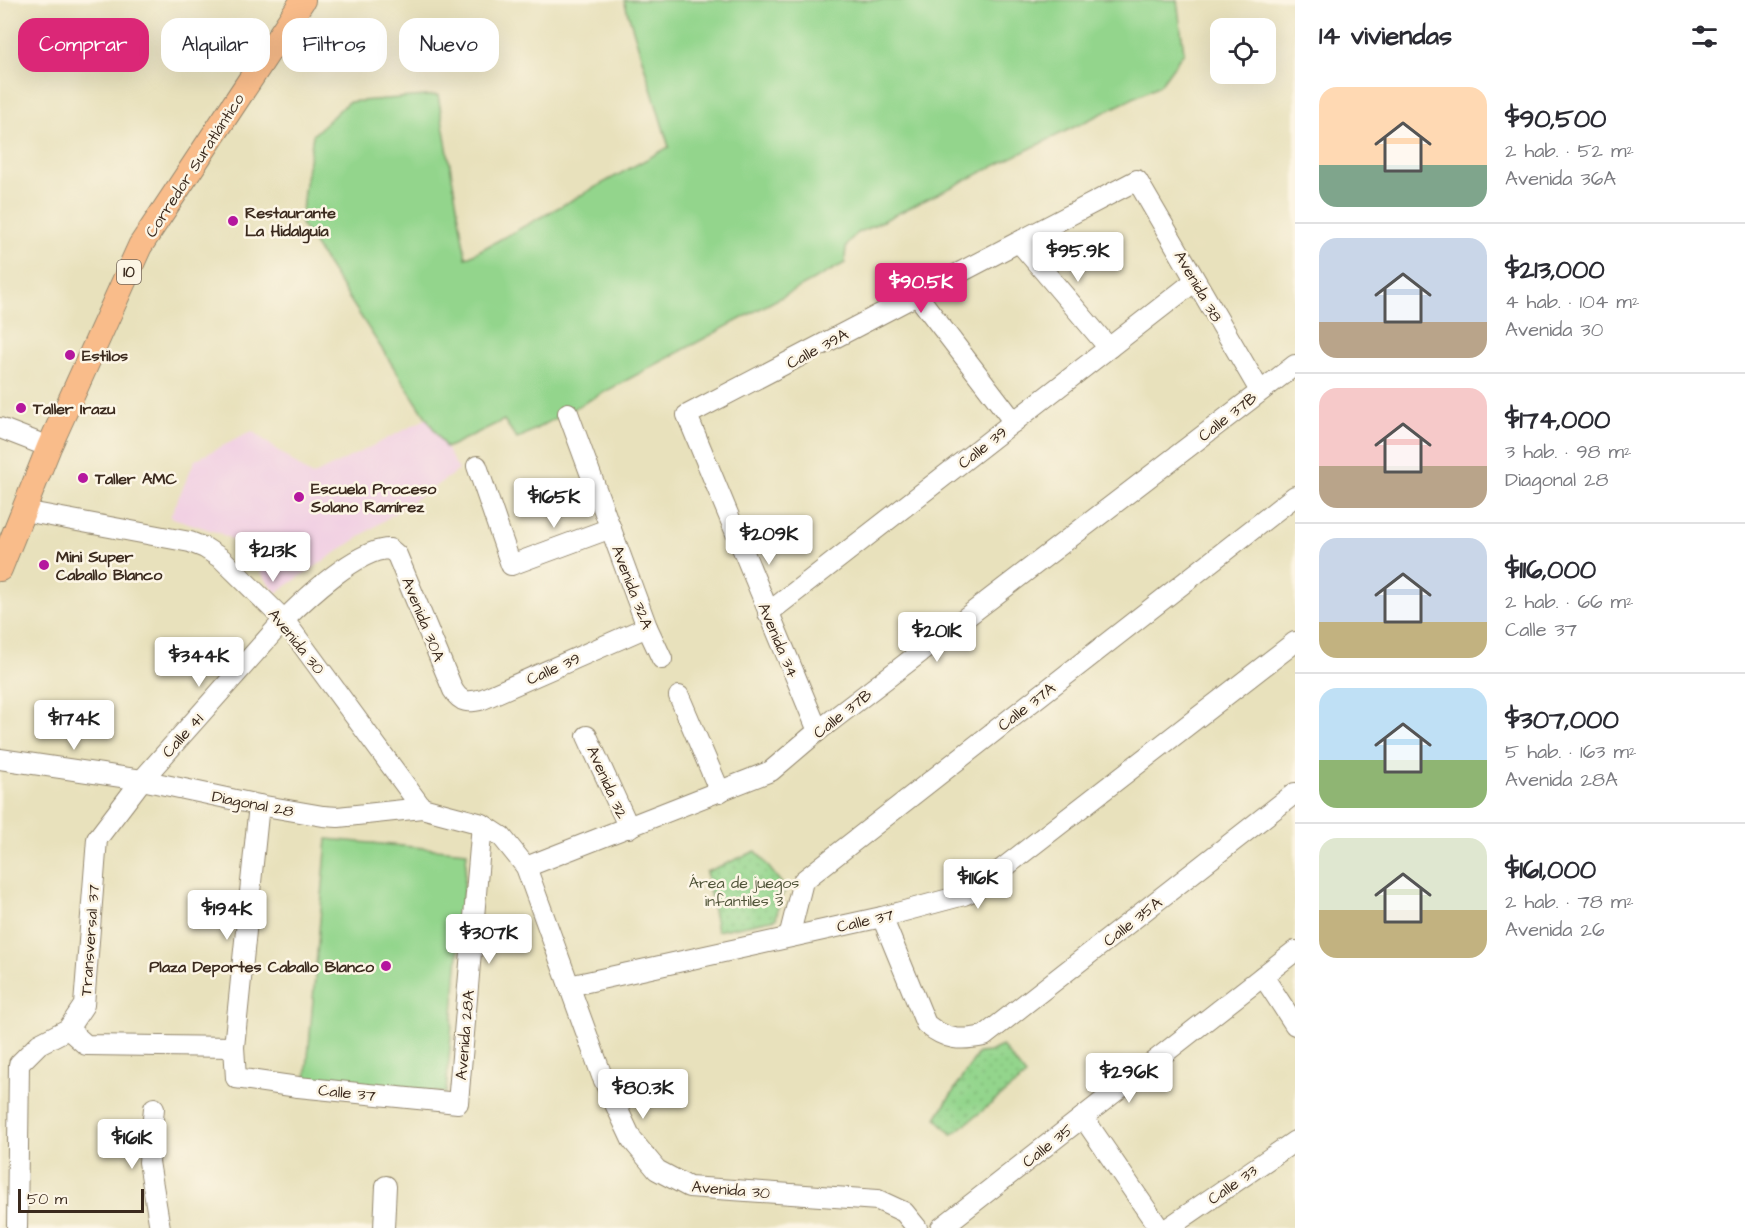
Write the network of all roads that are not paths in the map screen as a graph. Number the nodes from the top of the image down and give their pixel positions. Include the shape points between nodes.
1 (303, 0) edge
2 (1137, 180) joint
3 (1019, 242) junction
4 (1196, 280) junction
5 (917, 295) junction
6 (1109, 348) junction
7 (1295, 365) edge
8 (1260, 391) junction
9 (568, 413) dead end
10 (687, 416) joint
11 (1014, 422) junction
12 (0, 428) edge
13 (50, 447) junction
14 (477, 466) dead end
15 (1295, 496) edge
16 (24, 511) junction
17 (611, 528) junction
18 (382, 549) joint
19 (0, 569) edge
20 (768, 613) junction
21 (284, 620) junction
22 (647, 627) junction
23 (1295, 642) edge
24 (662, 659) dead end
25 (679, 696) dead end
26 (458, 698) joint
27 (818, 731) junction
28 (587, 736) dead end
29 (0, 759) edge
30 (142, 780) junction
31 (720, 792) junction
32 (1295, 793) edge
33 (259, 805) junction
34 (422, 808) junction
35 (482, 824) junction
36 (629, 828) junction
37 (502, 837) joint
38 (526, 867) junction
39 (882, 917) junction
40 (789, 937) junction
41 (1295, 951) edge
42 (1263, 976) junction
43 (569, 986) junction
44 (1295, 1025) edge
45 (68, 1029) junction
46 (234, 1047) junction
47 (458, 1103) joint
48 (154, 1108) dead end
49 (1083, 1117) junction
50 (1295, 1141) edge
51 (386, 1186) dead end
52 (17, 1228) edge
53 (160, 1228) edge
54 (384, 1228) edge
55 (917, 1228) edge
56 (941, 1228) edge
57 (1160, 1228) edge
58 (1168, 1228) edge

1 - 13 main road, Corredor Suratlántico / 10 via 140,246
2 - 3 street, Calle 39A
2 - 4 street, Avenida 38
3 - 5 street, Calle 39A
3 - 6 street
4 - 6 street, Calle 39
4 - 8 street, Avenida 38
5 - 10 street, Calle 39A
5 - 11 street
6 - 11 street, Calle 39
7 - 8 street, Calle 37B
8 - 27 street, Calle 37B
9 - 17 street, Avenida 32A
10 - 20 street, Avenida 34
11 - 20 street, Calle 39
12 - 13 street
13 - 16 main road, Corredor Suratlántico / 10
14 - 17 street via 511,565
15 - 40 street, Calle 37A via 803,881
16 - 19 main road, Corredor Suratlántico / 10
16 - 21 street, Avenida 30 via 205,548 222,559
17 - 22 street, Avenida 32A
18 - 21 street, Calle 41 via 336,573
18 - 26 street, Avenida 30A via 397,555
20 - 27 street, Avenida 34
21 - 30 street, Calle 41
21 - 34 street, Avenida 30
22 - 24 street, Avenida 32A
22 - 26 street, Calle 39 via 483,699 473,702
23 - 39 street, Calle 37 via 987,884 964,895
25 - 31 street
27 - 31 street, Calle 37B via 771,771
28 - 36 street, Avenida 32
29 - 30 street, Diagonal 28
30 - 33 street, Diagonal 28
30 - 45 street, Transversal 37 via 97,840 84,1005
31 - 36 street, Calle 37B
32 - 39 street, Calle 35A via 984,1036 965,1040 940,1035 926,1024
33 - 34 street, Diagonal 28 via 338,817
33 - 46 street
34 - 35 street, Diagonal 28
35 - 37 street, Diagonal 28
35 - 47 street, Avenida 28A
36 - 38 street, Calle 37B
37 - 38 street, Avenida 30
38 - 43 street, Avenida 30
39 - 40 street, Calle 37
40 - 43 street, Calle 37
41 - 42 street, Calle 35
42 - 44 street
42 - 49 street, Calle 35
43 - 55 street, Avenida 30 via 607,1087 632,1140 657,1170 689,1186 878,1200 904,1212
45 - 46 street via 86,1045
45 - 52 street via 39,1044 19,1064
46 - 47 street, Calle 37 via 236,1078
48 - 53 street via 149,1162
49 - 56 street, Calle 35
49 - 57 street
50 - 58 street, Calle 33
51 - 54 street

